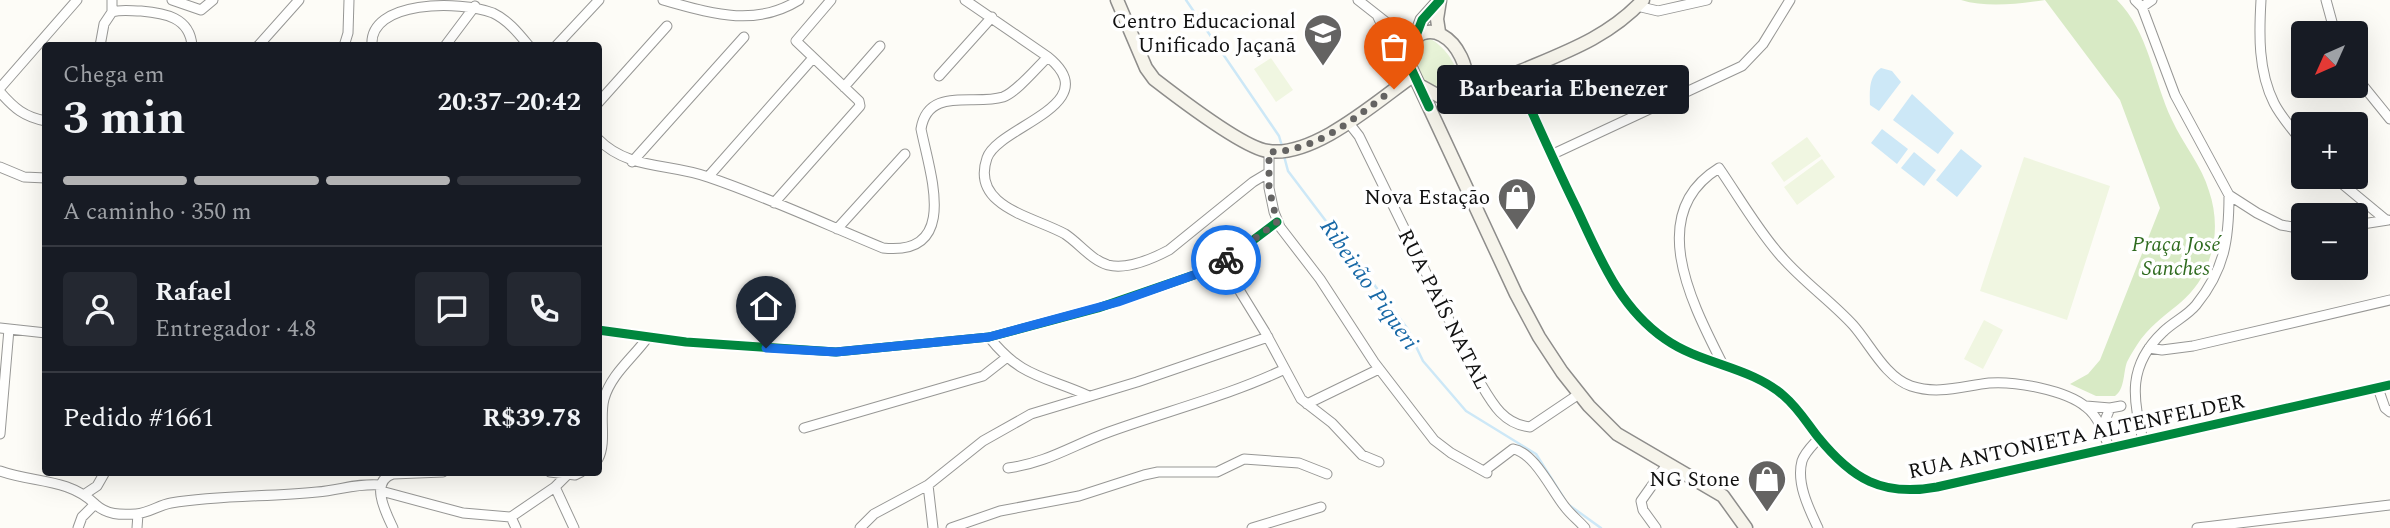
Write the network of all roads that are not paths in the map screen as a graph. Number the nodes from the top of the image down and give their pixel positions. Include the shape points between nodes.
1 (77, 0) edge
2 (112, 0) edge
3 (173, 0) edge
4 (213, 0) edge
5 (299, 0) edge
6 (350, 0) edge
7 (599, 0) edge
8 (663, 0) edge
9 (799, 0) edge
10 (831, 0) edge
11 (965, 0) edge
12 (1117, 0) edge
13 (1358, 0) edge
14 (1707, 0) edge
15 (1790, 0) edge
16 (2152, 0) edge
17 (2261, 0) edge
18 (2326, 0) edge
19 (1640, 3) edge
20 (2138, 4) edge
21 (475, 6) junction
22 (112, 12) junction
23 (1377, 16) junction
24 (992, 17) junction
25 (2332, 21) edge
26 (667, 26) dead end
27 (1439, 32) junction
28 (744, 37) dead end
29 (1415, 37) junction
30 (101, 42) edge
31 (191, 42) edge
32 (262, 42) edge
33 (345, 42) edge
34 (372, 42) edge
35 (448, 42) edge
36 (525, 42) edge
37 (560, 42) edge
38 (880, 46) dead end
39 (1048, 57) junction
40 (1406, 57) junction
41 (813, 58) junction
42 (1512, 75) junction
43 (939, 76) dead end
44 (1467, 77) junction
45 (1416, 80) junction
46 (844, 87) junction
47 (0, 90) edge
48 (2368, 92) edge
49 (602, 99) edge
50 (1453, 99) junction
51 (2390, 119) edge
52 (42, 120) edge
53 (1348, 122) junction
54 (2291, 126) edge
55 (1441, 130) junction
56 (602, 143) edge
57 (1271, 152) junction
58 (905, 154) dead end
59 (1551, 155) junction
60 (632, 162) junction
61 (0, 167) edge
62 (1268, 173) junction
63 (708, 177) junction
64 (42, 178) edge
65 (2349, 189) edge
66 (2229, 195) junction
67 (774, 203) junction
68 (2388, 220) edge
69 (1277, 222) junction
70 (2368, 223) edge
71 (2291, 227) edge
72 (837, 229) junction
73 (1222, 262) junction
74 (2390, 300) edge
75 (4, 329) edge
76 (602, 331) edge
77 (42, 333) edge
78 (648, 337) junction
79 (989, 337) junction
80 (1268, 337) junction
81 (2149, 348) junction
82 (1006, 358) junction
83 (1722, 363) junction
84 (1285, 369) junction
85 (1379, 369) junction
86 (2390, 385) edge
87 (2378, 388) junction
88 (2134, 391) junction
89 (1579, 394) junction
90 (1089, 396) junction
91 (1307, 404) junction
92 (602, 406) edge
93 (2086, 406) junction
94 (2121, 406) junction
95 (2110, 408) junction
96 (2390, 412) edge
97 (2136, 413) junction
98 (2102, 428) junction
99 (804, 429) dead end
100 (0, 434) edge
101 (1819, 438) junction
102 (2143, 440) junction
103 (2109, 448) junction
104 (1378, 462) dead end
105 (1668, 463) junction
106 (1008, 468) dead end
107 (0, 471) edge
108 (1327, 474) dead end
109 (103, 476) edge
110 (387, 476) edge
111 (566, 476) edge
112 (928, 485) junction
113 (555, 487) junction
114 (381, 488) junction
115 (85, 494) junction
116 (95, 504) junction
117 (2390, 505) edge
118 (1321, 507) dead end
119 (138, 514) junction
120 (511, 517) junction
121 (78, 528) edge
122 (137, 528) edge
123 (393, 528) edge
124 (516, 528) edge
125 (574, 528) edge
126 (860, 528) edge
127 (933, 528) edge
128 (951, 528) edge
129 (1252, 528) edge
130 (1585, 528) edge
131 (1656, 528) edge
132 (1746, 528) edge
133 (1818, 528) edge
134 (2197, 528) edge

1 - 47 street
2 - 22 street
3 - 4 street via 201,10
5 - 32 street
6 - 33 street
7 - 37 street
8 - 9 street via 737,17 772,13
10 - 41 street via 796,40
11 - 24 street
12 - 57 main road via 1154,79 1241,140
13 - 23 street
14 - 19 street via 1658,11
15 - 59 street via 1763,44 1742,66
16 - 20 street
17 - 54 street via 2260,42 2266,80 2274,103
18 - 25 street
19 - 42 main road via 1589,42
20 - 66 street via 2189,125
21 - 34 street via 448,2 394,8 377,23
21 - 35 street
21 - 36 street via 502,18
22 - 30 street
22 - 31 street via 164,13 188,31
23 - 29 street
23 - 40 street via 1388,38
24 - 39 street
24 - 43 street
26 - 49 street
27 - 29 main road
27 - 29 main road via 1440,0 1422,20
27 - 44 main road via 1465,65
28 - 60 street
29 - 40 main road
38 - 46 street
39 - 62 street via 1063,74 1058,101 992,148 984,167 985,183 1001,204 1067,236 1098,260 1118,266 1156,257
39 - 72 street via 1008,94 951,101 928,111 921,129 935,208 933,223 919,242 908,248 883,248
40 - 45 main road
41 - 46 street
41 - 63 street
42 - 44 main road via 1483,80
42 - 50 main road
42 - 59 street, RUA ANTONIETA ALTENFELDER
44 - 50 main road
45 - 50 main road via 1438,98
45 - 53 main road
45 - 55 main road
46 - 67 street via 860,106
47 - 52 street via 20,113
48 - 51 street
50 - 55 main road
53 - 57 main road via 1313,143
53 - 89 street, RUA PAÍS NATAL via 1497,409 1510,421 1530,427
55 - 89 main road via 1529,321
56 - 60 street
57 - 62 street
58 - 72 street
59 - 83 street, RUA ANTONIETA ALTENFELDER via 1626,303 1669,342
60 - 63 street
61 - 64 street via 24,177
62 - 69 street
63 - 67 street
65 - 68 street
66 - 71 street
66 - 81 street via 2221,265 2194,308
67 - 72 street
68 - 70 street
69 - 73 street
69 - 85 street
73 - 79 street via 1118,302
73 - 80 street
74 - 81 street via 2185,348
75 - 77 street
75 - 100 street
76 - 78 street
78 - 79 street via 836,352
78 - 92 street via 614,376
79 - 82 street
80 - 84 street
80 - 90 street
81 - 88 street via 2134,379
82 - 90 street via 1027,372
82 - 99 street via 984,376
83 - 93 street via 1689,293 1679,246 1689,200 1697,185 1719,168 1779,254 1847,318 1909,386 1942,391 1988,383 2022,384
83 - 101 street, RUA ANTONIETA ALTENFELDER via 1775,389
84 - 91 street
84 - 106 street via 1243,388 1095,438 1056,457
85 - 91 street
85 - 130 street via 1434,440 1451,453 1486,472 1513,449 1525,453
86 - 87 street, RUA ANTONIETA ALTENFELDER
87 - 96 street
87 - 102 street, RUA ANTONIETA ALTENFELDER
88 - 94 street
88 - 97 street
89 - 105 main road via 1617,433
90 - 112 street via 1031,414 1001,429
91 - 104 street via 1362,455
93 - 95 street
93 - 98 street
94 - 95 street
94 - 97 street
95 - 98 street
97 - 102 street
98 - 103 street
101 - 103 street, RUA ANTONIETA ALTENFELDER via 1858,476 1899,491 1937,488
101 - 133 street via 1801,464 1807,504
102 - 103 street, RUA ANTONIETA ALTENFELDER
105 - 131 street via 1641,501
105 - 132 main road via 1723,496
107 - 115 street via 57,482
108 - 128 street via 1299,463 1244,459 1217,472 1144,475
109 - 115 street
110 - 114 street
111 - 113 street
112 - 126 street via 874,514
112 - 127 street
113 - 120 street
113 - 125 street
114 - 119 street via 358,484 317,492 212,497 168,503
114 - 120 street via 463,513
114 - 123 street via 381,501
115 - 116 street
116 - 119 street via 112,514
116 - 121 street
117 - 134 street
118 - 129 street
119 - 122 street
120 - 124 street

